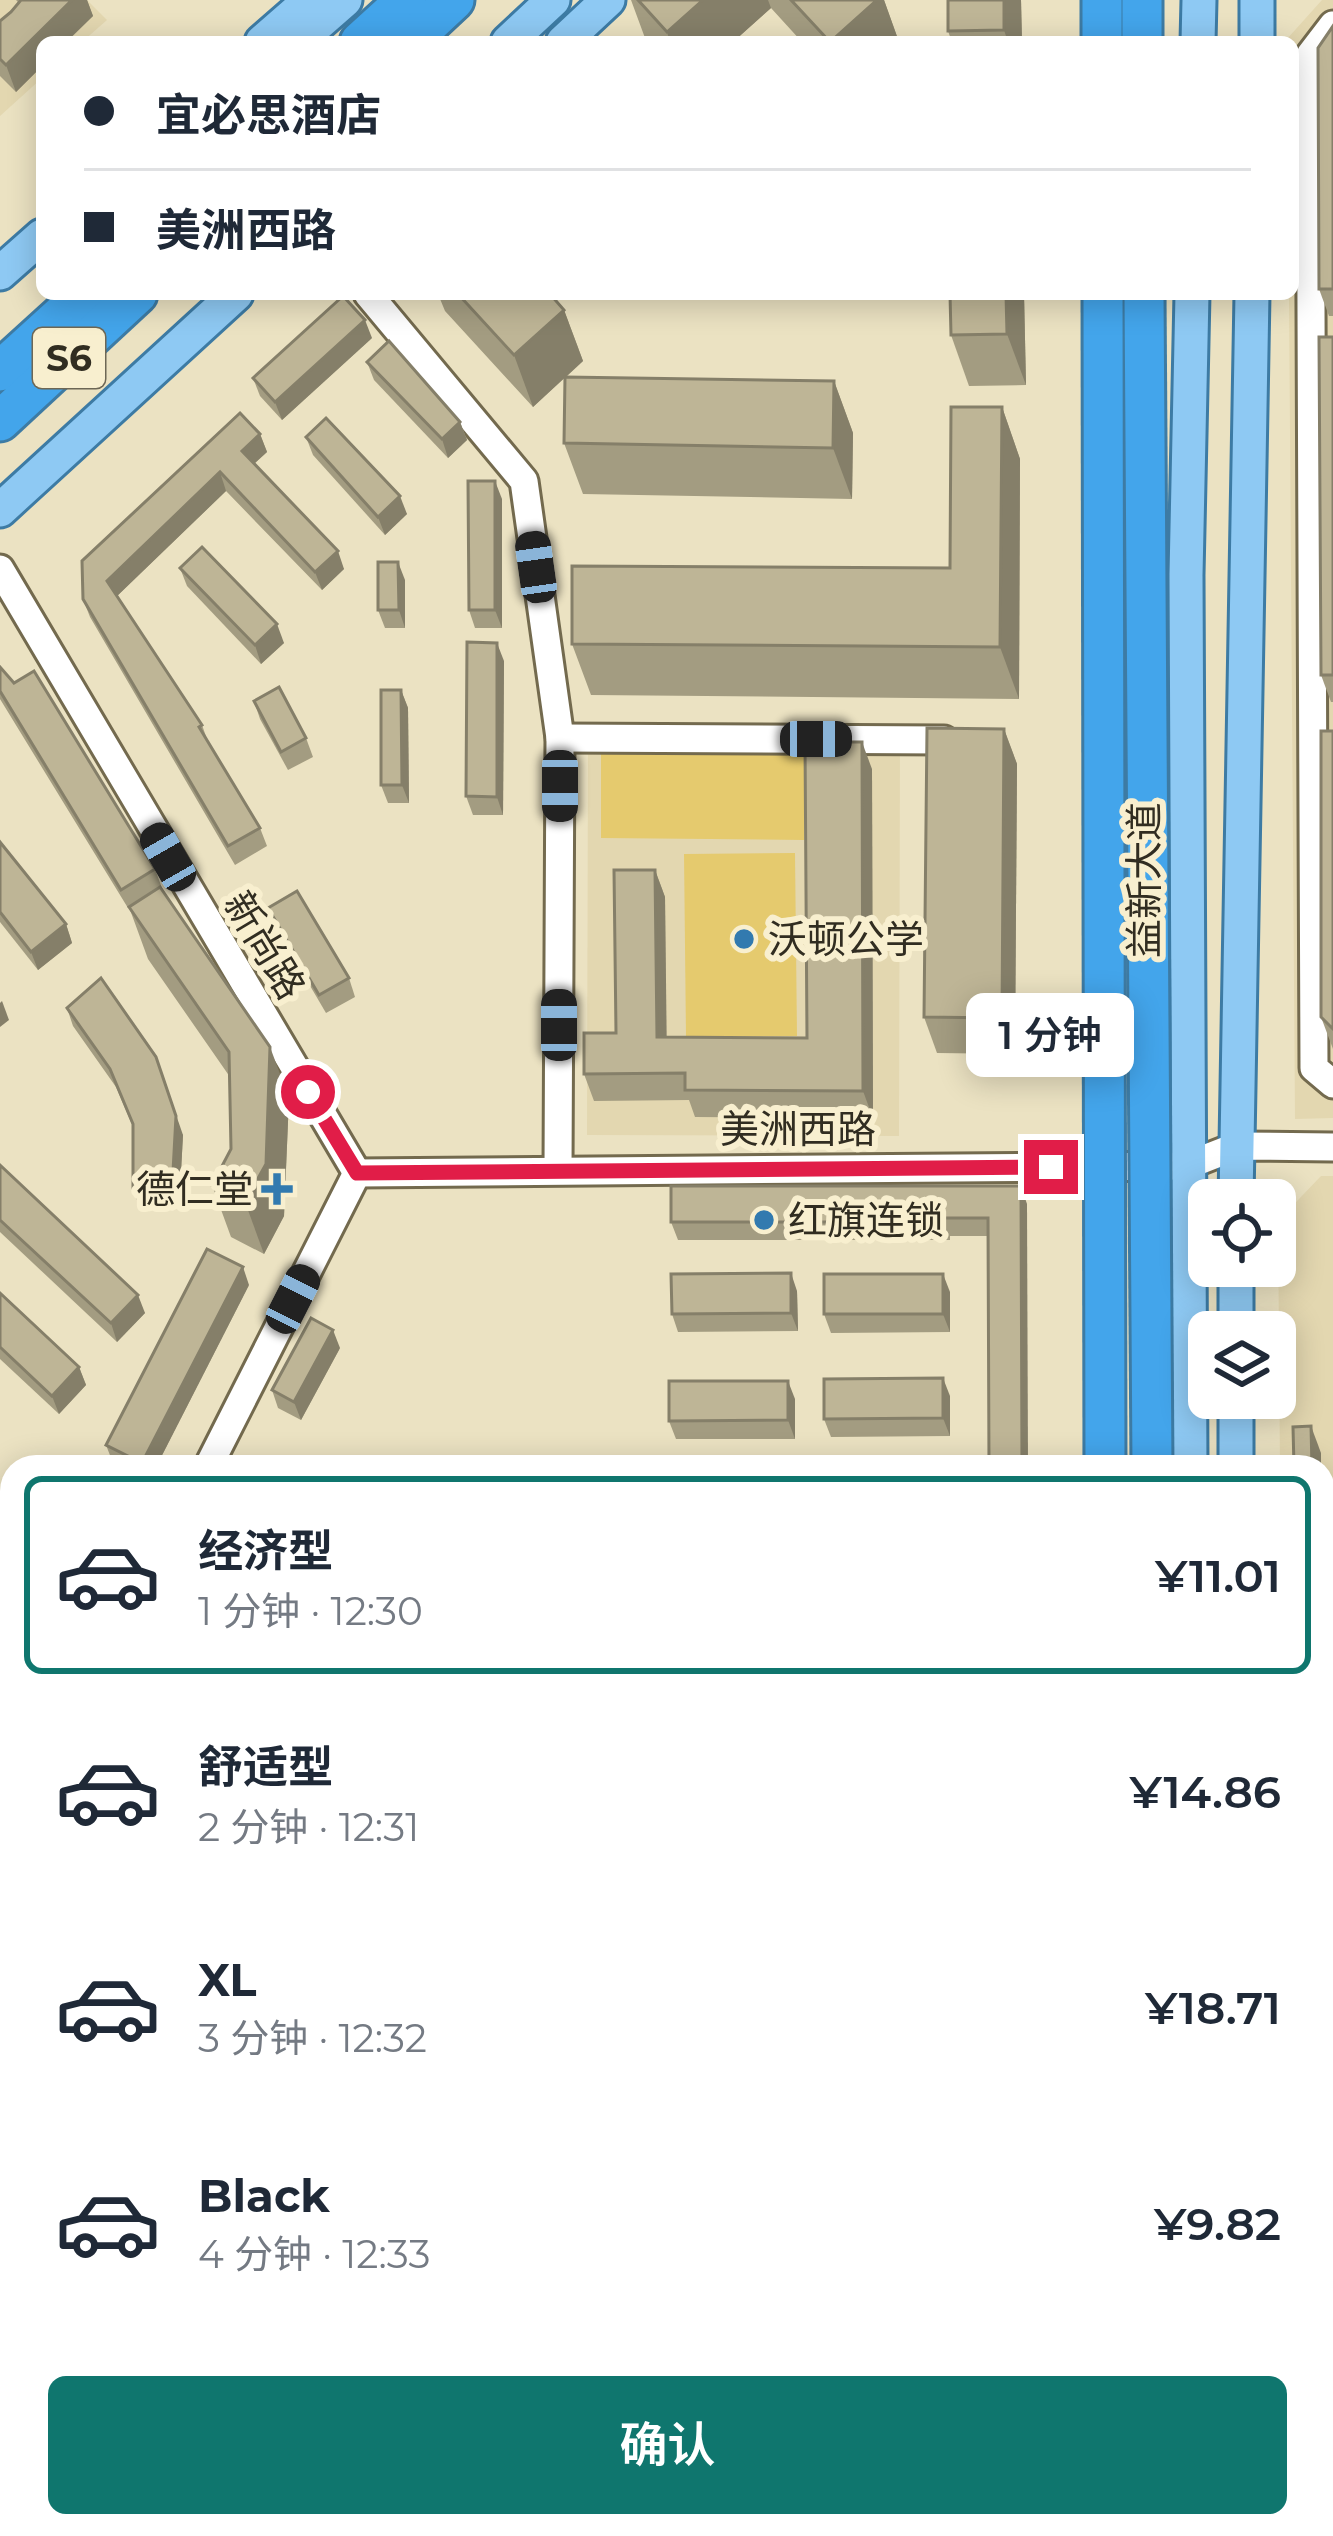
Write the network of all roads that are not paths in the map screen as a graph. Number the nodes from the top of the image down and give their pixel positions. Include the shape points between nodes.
1 (310, 0) edge
2 (345, 0) edge
3 (406, 0) edge
4 (454, 0) edge
5 (553, 0) edge
6 (608, 0) edge
7 (1102, 0) edge
8 (1142, 0) edge
9 (1199, 0) edge
10 (1257, 0) edge
11 (1333, 25) edge
12 (269, 36) edge
13 (304, 36) edge
14 (367, 36) edge
15 (415, 36) edge
16 (514, 36) edge
17 (569, 36) edge
18 (1102, 36) edge
19 (1142, 36) edge
20 (1198, 36) edge
21 (1256, 36) edge
22 (36, 241) edge
23 (0, 274) edge
24 (78, 300) edge
25 (131, 300) edge
26 (229, 300) edge
27 (373, 300) edge
28 (1103, 300) edge
29 (1144, 300) edge
30 (1192, 300) edge
31 (1252, 300) edge
32 (0, 371) edge
33 (2, 420) edge
34 (0, 510) edge
35 (0, 569) edge
36 (560, 738) junction
37 (944, 740) edge
38 (1333, 1084) edge
39 (1237, 1146) junction
40 (1333, 1147) edge
41 (1186, 1166) junction
42 (558, 1169) junction
43 (357, 1173) junction
44 (1236, 1179) edge
45 (1236, 1419) edge
46 (214, 1455) edge
47 (1106, 1455) edge
48 (1152, 1455) edge
49 (1190, 1455) edge
50 (1236, 1455) edge

1 - 12 main road
2 - 13 main road
3 - 14 highway
4 - 15 highway
5 - 16 main road
6 - 17 main road
7 - 18 highway
8 - 19 highway
9 - 20 main road
10 - 21 main road
11 - 38 street via 1310,55 1314,1068
22 - 23 main road
24 - 32 highway, S6
25 - 33 highway, S6
26 - 34 main road
27 - 36 street via 524,482
28 - 47 highway, bridge
29 - 48 highway, bridge
30 - 41 main road, 益新大道
31 - 39 main road
35 - 43 street, 新尚路
36 - 37 street
36 - 42 street
39 - 40 street
39 - 41 street, 美洲西路
39 - 44 main road
41 - 42 street, 美洲西路
41 - 49 main road, 益新大道
42 - 43 street, 美洲西路
43 - 46 street
45 - 50 main road

